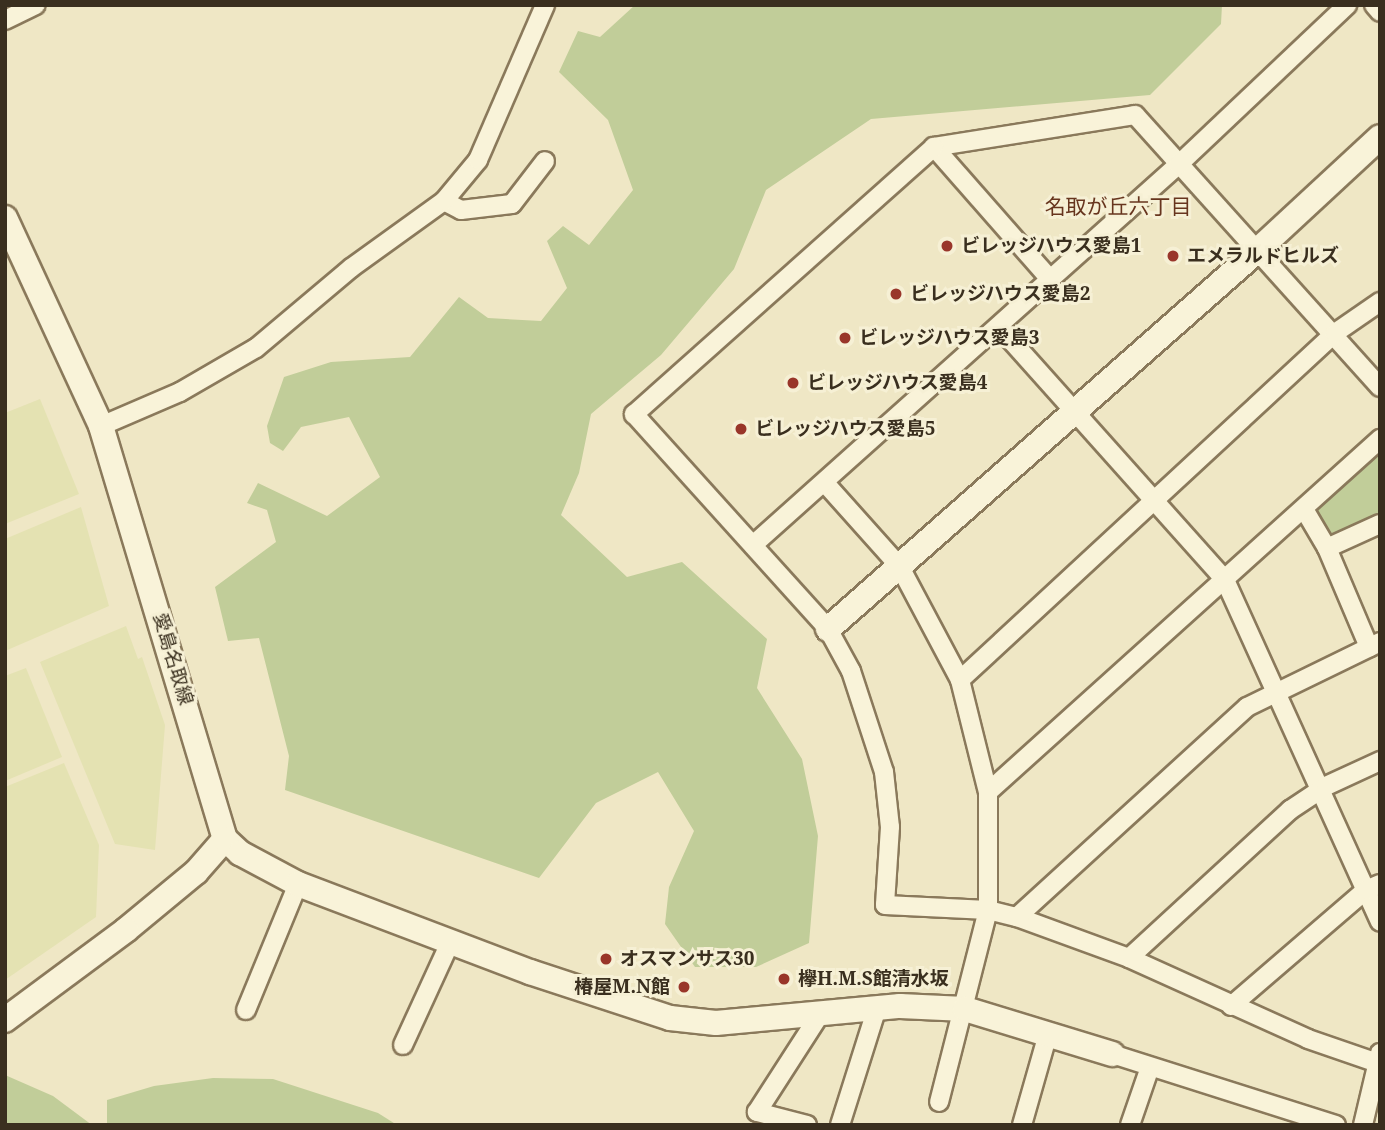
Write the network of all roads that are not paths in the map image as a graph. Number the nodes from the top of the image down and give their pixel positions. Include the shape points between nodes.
1 (36, 5) edge
2 (545, 5) edge
3 (1347, 5) edge
4 (1374, 5) edge
5 (1380, 12) edge
6 (5, 20) edge
7 (1380, 137) edge
8 (934, 148) junction
9 (545, 161) dead end
10 (1178, 165) junction
11 (444, 201) junction
12 (5, 218) edge
13 (1258, 250) junction
14 (1051, 280) junction
15 (1380, 302) edge
16 (999, 327) junction
17 (1335, 333) junction
18 (1380, 387) edge
19 (1076, 409) junction
20 (101, 426) junction
21 (1380, 439) edge
22 (825, 483) junction
23 (1154, 502) junction
24 (1304, 509) junction
25 (1380, 524) edge
26 (753, 545) junction
27 (1327, 548) junction
28 (900, 567) junction
29 (1225, 580) junction
30 (828, 629) junction
31 (1374, 644) edge
32 (960, 680) junction
33 (1278, 691) junction
34 (1380, 761) edge
35 (1319, 790) junction
36 (988, 792) junction
37 (225, 839) junction
38 (298, 884) junction
39 (1373, 887) edge
40 (988, 910) junction
41 (1017, 917) junction
42 (1380, 922) edge
43 (450, 943) junction
44 (1129, 958) junction
45 (1231, 1006) junction
46 (877, 1008) junction
47 (965, 1009) junction
48 (246, 1010) dead end
49 (822, 1011) junction
50 (5, 1020) edge
51 (1048, 1034) junction
52 (403, 1045) dead end
53 (1112, 1054) joint
54 (1379, 1060) edge
55 (1150, 1067) junction
56 (939, 1102) dead end
57 (753, 1119) edge
58 (807, 1125) edge
59 (840, 1125) edge
60 (1022, 1125) edge
61 (1130, 1125) edge
62 (1336, 1125) edge
63 (1363, 1125) edge

1 - 6 street
2 - 11 street via 478,160
3 - 10 street
4 - 5 street
7 - 13 street
8 - 10 street via 1135,115
8 - 14 street
8 - 26 street via 634,414
9 - 11 street via 513,204 461,210
10 - 13 street
10 - 14 street
11 - 20 street via 351,268 256,348 180,392
12 - 20 street, 愛島名取線
13 - 17 street
13 - 19 street
14 - 16 street
15 - 17 street
16 - 19 street
16 - 22 street
17 - 18 street
17 - 23 street
19 - 23 street
19 - 28 street
20 - 37 street, 愛島名取線
21 - 24 street
22 - 26 street
22 - 28 street
23 - 29 street
23 - 32 street
24 - 27 street
24 - 29 street
25 - 27 street
26 - 30 street
27 - 31 street
28 - 30 street
28 - 32 street
29 - 33 street
29 - 36 street
30 - 40 street via 851,671 884,772 890,827 885,905
31 - 33 street
32 - 36 street
33 - 35 street
33 - 41 street via 1247,707
34 - 35 street
35 - 39 street
35 - 44 street via 1290,810
36 - 40 street
37 - 38 street via 240,853
37 - 50 street via 196,872 126,930
38 - 43 street
38 - 48 street
39 - 42 street
39 - 45 street
40 - 41 street
40 - 47 street
41 - 44 street
43 - 49 street via 670,1018 716,1023
43 - 52 street
44 - 45 street
45 - 54 street
46 - 47 street
46 - 49 street
46 - 59 street
47 - 51 street
47 - 56 street
49 - 57 street
51 - 53 street
51 - 60 street
53 - 55 street
54 - 63 street
55 - 61 street
55 - 62 street
57 - 58 street

